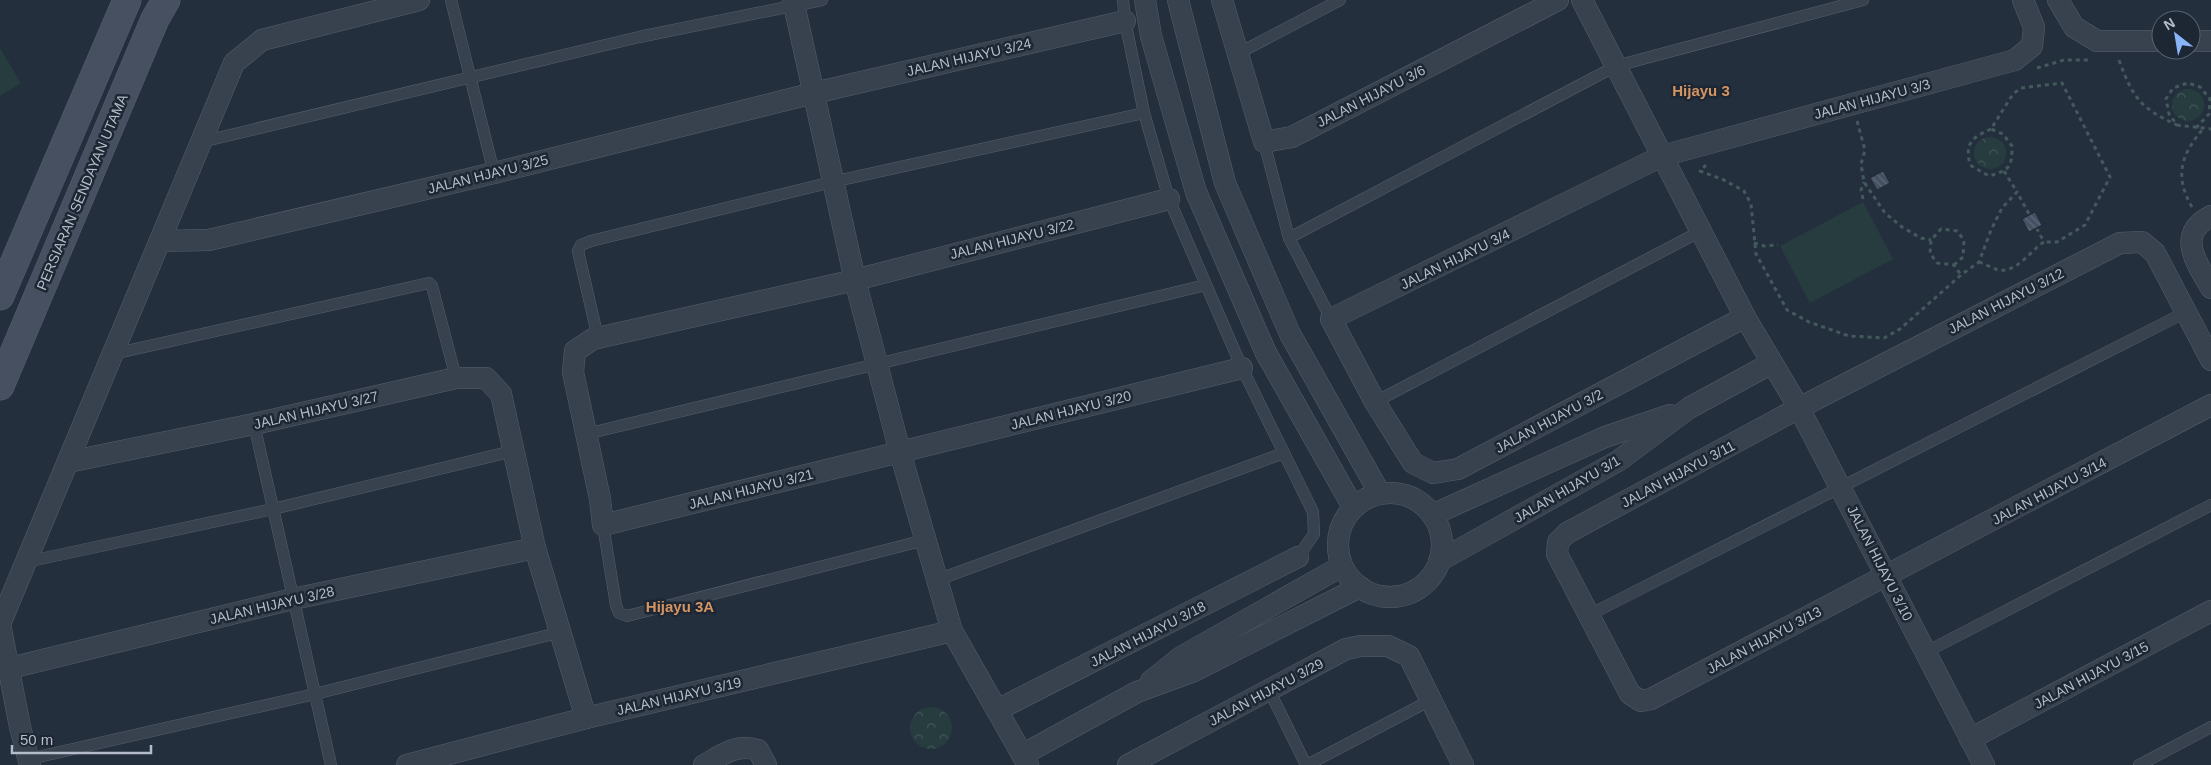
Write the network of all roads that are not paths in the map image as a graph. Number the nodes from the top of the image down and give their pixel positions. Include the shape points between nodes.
1 (127, 0) edge
2 (166, 0) edge
3 (419, 0) edge
4 (451, 0) edge
5 (822, 0) edge
6 (1123, 0) edge
7 (1145, 0) edge
8 (1178, 0) edge
9 (1222, 0) edge
10 (1340, 0) edge
11 (1558, 0) edge
12 (1582, 0) edge
13 (1863, 0) edge
14 (2023, 0) edge
15 (2058, 0) edge
16 (794, 3) edge
17 (1124, 22) junction
18 (2151, 41) edge
19 (1237, 54) junction
20 (1616, 66) junction
21 (472, 78) junction
22 (814, 93) junction
23 (1144, 113) junction
24 (201, 142) junction
25 (1264, 142) junction
26 (1662, 156) junction
27 (494, 173) junction
28 (832, 182) junction
29 (1169, 199) junction
30 (2202, 212) edge
31 (1700, 231) junction
32 (1289, 238) junction
33 (160, 241) junction
34 (855, 280) junction
35 (1206, 285) junction
36 (2211, 288) edge
37 (0, 296) edge
38 (2186, 312) junction
39 (1745, 317) junction
40 (1331, 319) junction
41 (598, 338) junction
42 (113, 354) junction
43 (2211, 360) edge
44 (877, 363) junction
45 (1772, 363) junction
46 (1242, 368) junction
47 (456, 378) junction
48 (0, 386) edge
49 (1375, 402) junction
50 (2211, 405) edge
51 (1689, 408) junction
52 (1799, 408) junction
53 (254, 424) junction
54 (586, 434) junction
55 (513, 451) junction
56 (900, 452) junction
57 (1284, 453) junction
58 (68, 462) junction
59 (1840, 487) junction
60 (1379, 492) junction
61 (2211, 506) edge
62 (1353, 507) junction
63 (273, 509) junction
64 (1432, 515) junction
65 (604, 525) junction
66 (925, 540) junction
67 (535, 548) junction
68 (1298, 557) joint
69 (1440, 560) junction
70 (26, 562) junction
71 (1342, 566) junction
72 (1887, 576) junction
73 (937, 580) junction
74 (1360, 588) junction
75 (293, 599) junction
76 (2211, 612) edge
77 (1589, 615) junction
78 (952, 631) junction
79 (561, 632) junction
80 (1926, 652) junction
81 (10, 668) junction
82 (1269, 690) junction
83 (1138, 692) junction
84 (314, 694) junction
85 (1431, 700) junction
86 (997, 710) junction
87 (586, 718) junction
88 (2211, 727) edge
89 (1970, 739) junction
90 (1025, 760) edge
91 (30, 762) edge
92 (330, 765) edge
93 (407, 765) edge
94 (704, 765) edge
95 (766, 765) edge
96 (1128, 765) edge
97 (1307, 765) edge
98 (1463, 765) edge
99 (1984, 765) edge
100 (2139, 765) edge

1 - 37 main road
2 - 48 main road, PERSIARAN SENDAYAN UTAMA via 155,19
3 - 24 street via 262,40 234,63
4 - 21 lane
5 - 16 lane
6 - 17 lane
7 - 62 street via 1196,192 1266,354
8 - 60 street via 1225,182 1290,334
9 - 19 street
10 - 19 lane
11 - 25 street, JALAN HIJAYU 3/6 via 1292,137
12 - 20 street, JALAN HIJAYU 3/10
13 - 20 lane
14 - 26 street, JALAN HIJAYU 3/3 via 2034,27 2032,46 2016,60
15 - 18 street via 2074,27 2097,42
16 - 21 lane via 638,36
16 - 22 street
17 - 22 street, JALAN HIJAYU 3/24
17 - 23 lane
19 - 25 street
20 - 26 street, JALAN HIJAYU 3/10
20 - 32 lane
21 - 24 lane
21 - 27 lane
22 - 27 street, JALAN HJAYU 3/25
22 - 28 street
23 - 28 lane
23 - 29 lane
24 - 33 street
25 - 32 lane
26 - 31 street, JALAN HIJAYU 3/10
26 - 40 street, JALAN HIJAYU 3/4
27 - 33 street, JALAN HJAYU 3/25 via 209,240
28 - 34 street
28 - 41 lane via 581,245 578,251
29 - 34 street, JALAN HIJAYU 3/22
29 - 35 lane
30 - 36 street via 2203,221 2192,235 2191,252
31 - 39 street, JALAN HIJAYU 3/10
31 - 49 lane
32 - 40 lane
33 - 42 street
34 - 41 street, JALAN HIJAYU 3/22
34 - 44 street
35 - 44 lane
35 - 46 lane
38 - 43 street, JALAN HIJAYU 3/12
38 - 52 street, JALAN HIJAYU 3/12 via 2155,253 2142,242 2120,243
38 - 59 lane
39 - 45 street, JALAN HIJAYU 3/10
39 - 49 street, JALAN HIJAYU 3/2 via 1458,469 1433,473 1413,463
40 - 49 street
41 - 54 street, JALAN HIJAYU 3/22 via 575,351 573,372
42 - 47 lane via 429,283
42 - 58 street
44 - 54 lane
44 - 56 street
45 - 51 street, JALAN HIJAYU 3/1
45 - 52 street, JALAN HIJAYU 3/10
46 - 56 street, JALAN HJAYU 3/20
46 - 57 lane
47 - 53 street, JALAN HIJAYU 3/27
47 - 55 street, JALAN HIJAYU 3/27 via 486,378 500,394
50 - 72 street, JALAN HIJAYU 3/14
51 - 64 street, JALAN HIJAYU 3/1 via 1606,436
51 - 69 street, JALAN HIJAYU 3/1 via 1618,461
52 - 59 street, JALAN HIJAYU 3/10
52 - 77 street, JALAN HIJAYU 3/11 via 1568,533 1558,542 1556,554
53 - 58 street, JALAN HIJAYU 3/27
53 - 63 lane
54 - 65 street
55 - 63 lane
55 - 67 street, JALAN HIJAYU 3/27
56 - 65 street, JALAN HIJAYU 3/21
56 - 66 street
57 - 68 lane via 1313,512 1314,534
57 - 73 lane
58 - 70 street
59 - 72 street, JALAN HIJAYU 3/10
59 - 77 lane
60 - 62 street
60 - 64 street via 1407,495
61 - 80 lane
62 - 71 street via 1338,536
63 - 70 lane
63 - 75 lane
64 - 69 street via 1442,544
65 - 66 lane via 616,605 619,613 627,616
66 - 73 street
67 - 75 street, JALAN HIJAYU 3/28
67 - 79 street, JALAN HIJAYU 3/27
68 - 86 street, JALAN HIJAYU 3/18
69 - 74 street via 1432,575 1420,587 1406,594 1374,595
70 - 81 street via 0,624
71 - 74 street
71 - 83 street via 1181,656
72 - 77 street, JALAN HIJAYU 3/13 via 1651,699 1640,701 1630,694
72 - 80 street, JALAN HIJAYU 3/10
73 - 78 street
74 - 83 street via 1192,672
75 - 81 street, JALAN HIJAYU 3/28
75 - 84 lane
76 - 89 street, JALAN HIJAYU 3/15
78 - 86 street
78 - 87 street, JALAN HIJAYU 3/19
79 - 84 lane
79 - 87 street, JALAN HIJAYU 3/27
80 - 89 street, JALAN HIJAYU 3/10
81 - 91 street
82 - 85 street, JALAN HIJAYU 3/29 via 1346,649 1388,646 1409,656
82 - 96 street, JALAN HIJAYU 3/29
82 - 97 lane
83 - 90 street
84 - 91 lane
84 - 92 lane
85 - 97 lane
85 - 98 street
86 - 90 street
87 - 93 street, JALAN HIJAYU 3/19
88 - 100 lane
89 - 99 street, JALAN HIJAYU 3/10
94 - 95 street via 737,747 758,750

